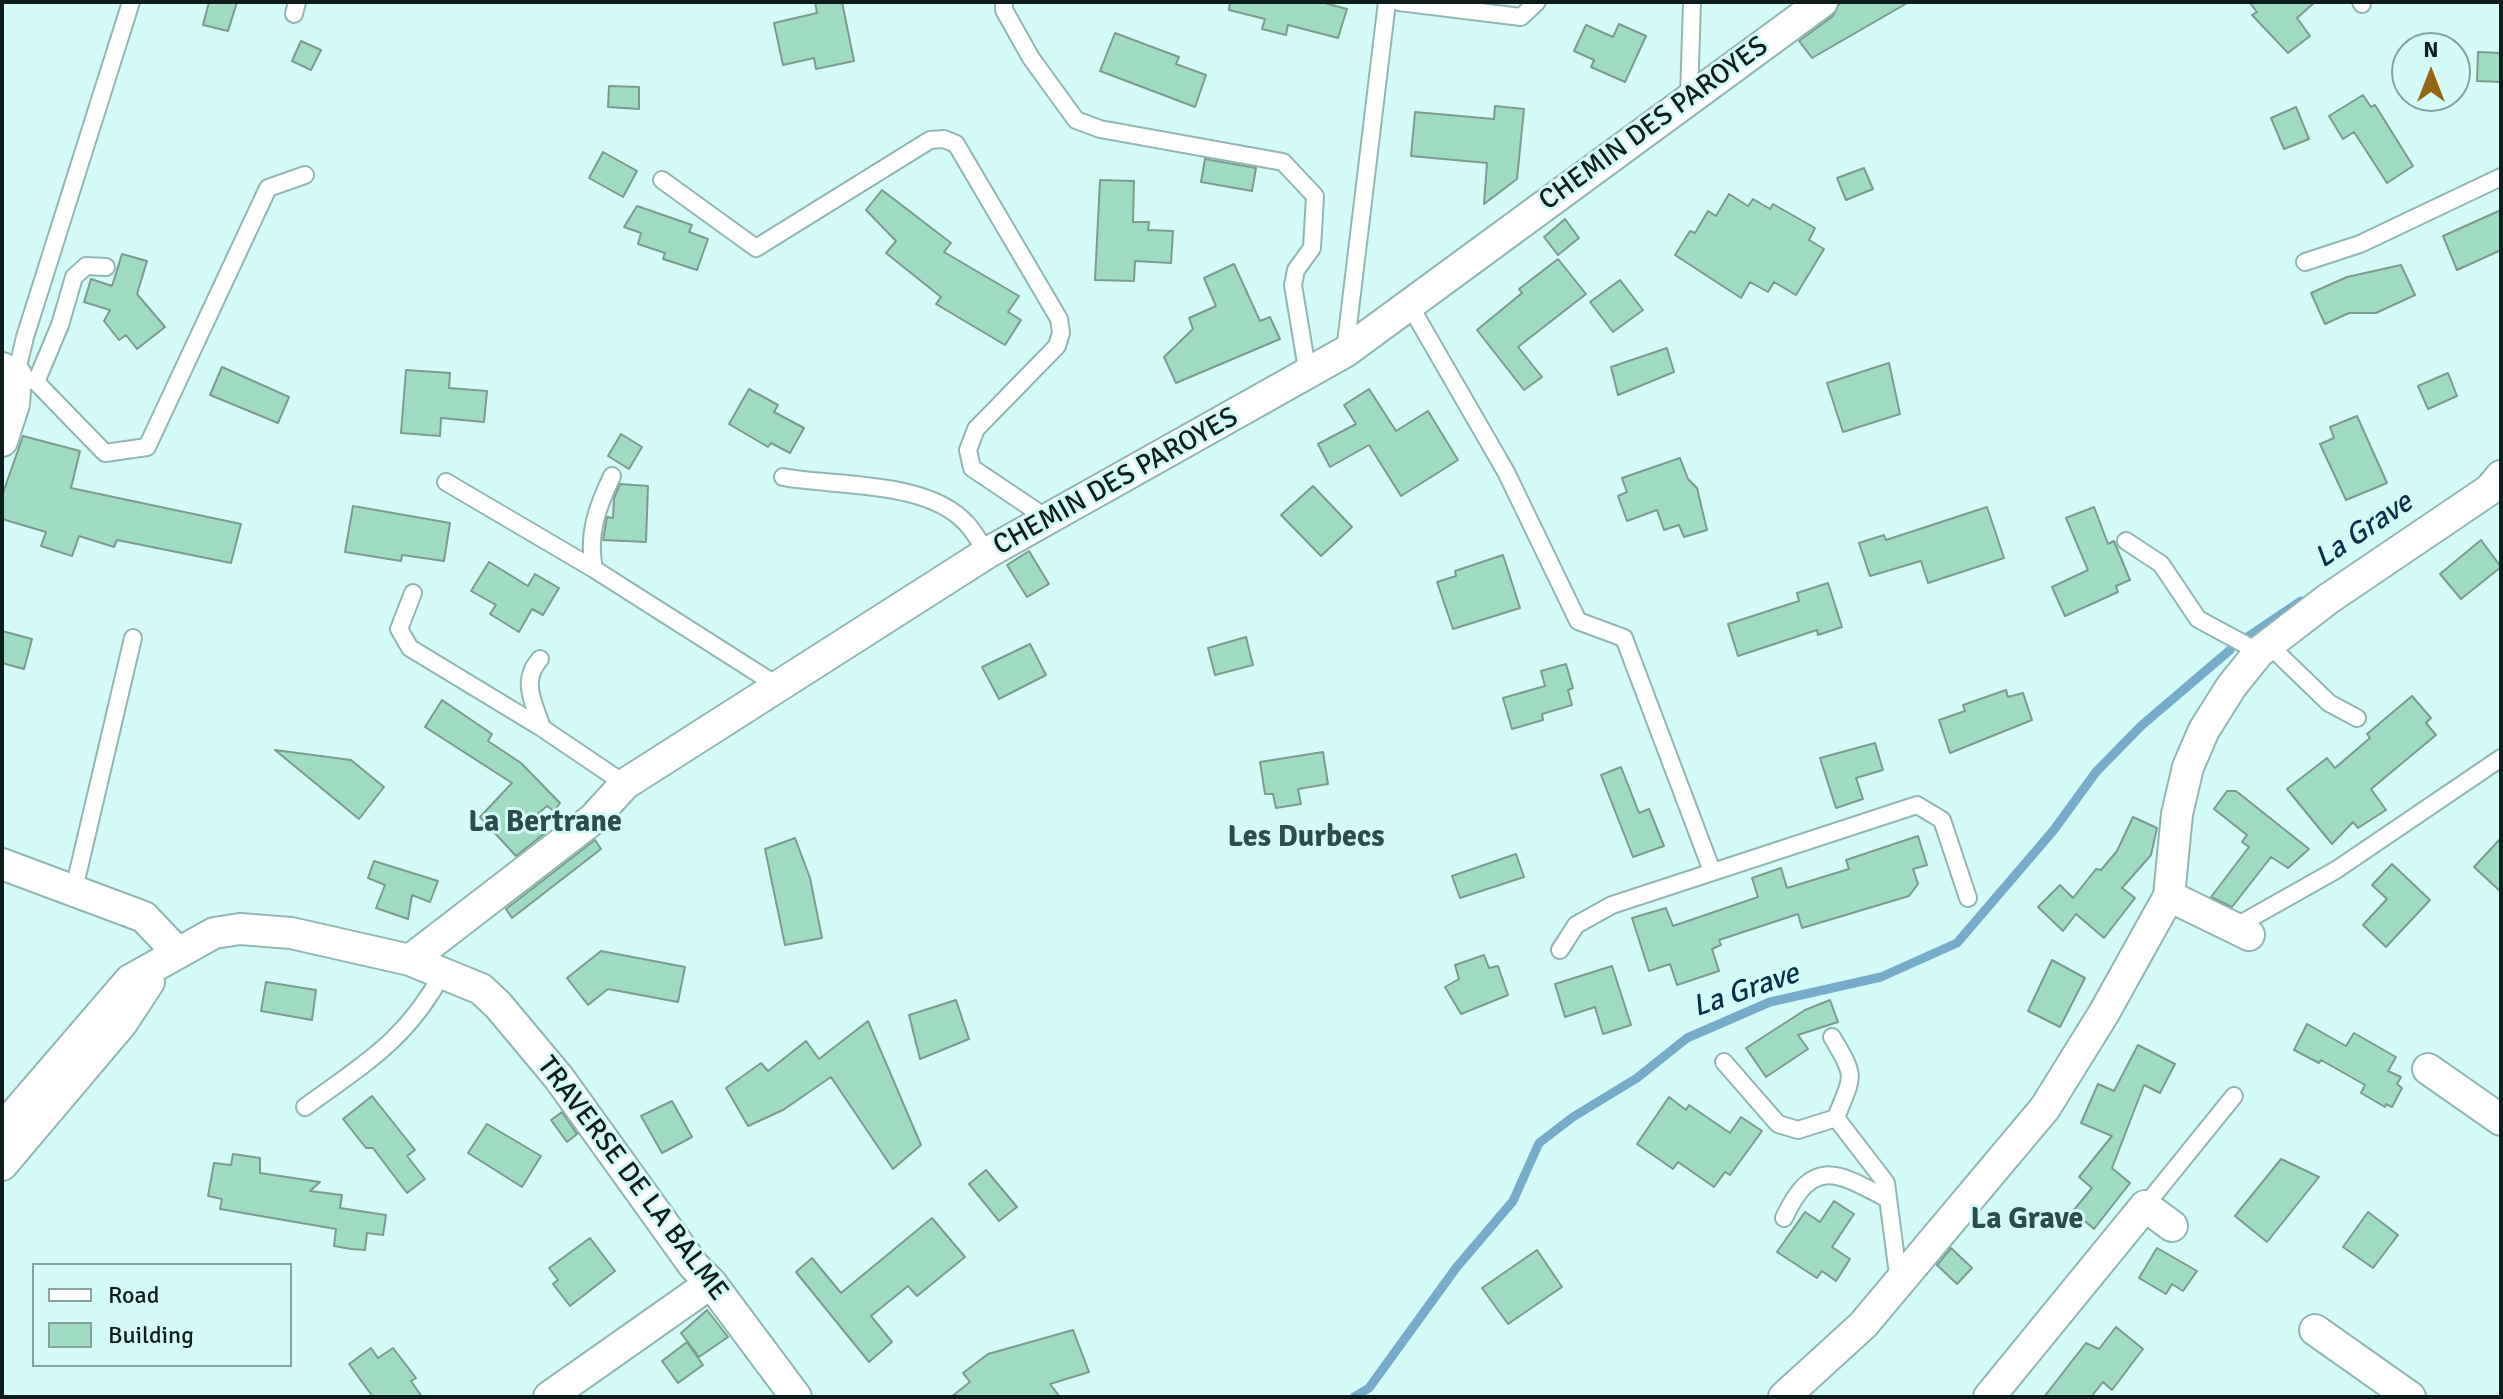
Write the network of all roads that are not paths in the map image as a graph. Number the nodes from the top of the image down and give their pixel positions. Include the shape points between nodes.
1 (131, 2) edge
2 (1004, 2) edge
3 (1387, 2) edge
4 (1399, 2) edge
5 (1537, 2) edge
6 (1692, 2) edge
7 (1822, 2) edge
8 (1689, 97) junction
9 (305, 175) dead end
10 (2501, 177) edge
11 (662, 180) dead end
12 (2305, 262) dead end
13 (106, 267) dead end
14 (1409, 304) junction
15 (1345, 352) junction
16 (18, 375) edge
17 (1308, 375) junction
18 (2, 441) edge
19 (612, 476) dead end
20 (2501, 476) edge
21 (783, 477) dead end
22 (446, 482) dead end
23 (1048, 519) junction
24 (2126, 541) dead end
25 (987, 553) junction
26 (594, 569) junction
27 (413, 593) dead end
28 (133, 638) dead end
29 (2264, 649) junction
30 (540, 659) dead end
31 (778, 686) junction
32 (2357, 718) dead end
33 (542, 728) junction
34 (2501, 758) edge
35 (625, 784) junction
36 (2, 864) edge
37 (1712, 871) junction
38 (74, 889) junction
39 (2169, 896) junction
40 (1968, 898) dead end
41 (2241, 931) joint
42 (1560, 950) dead end
43 (168, 960) junction
44 (410, 960) junction
45 (448, 974) junction
46 (1832, 1037) dead end
47 (1724, 1062) dead end
48 (2428, 1069) dead end
49 (2234, 1096) dead end
50 (305, 1107) dead end
51 (1836, 1118) junction
52 (2501, 1120) edge
53 (2, 1129) edge
54 (2, 1165) edge
55 (1886, 1198) junction
56 (2145, 1206) junction
57 (1784, 1218) dead end
58 (2172, 1226) dead end
59 (1899, 1282) junction
60 (711, 1283) junction
61 (2315, 1330) dead end
62 (549, 1397) edge
63 (796, 1397) edge
64 (1784, 1397) edge
65 (1989, 1397) edge
66 (2410, 1397) edge

1 - 16 lane via 25,337
2 - 17 lane via 1031,58 1076,120 1100,129 1283,162 1315,196 1312,248 1296,270 1293,285
3 - 15 lane
4 - 5 lane via 1521,17
6 - 8 lane
7 - 8 street, CHEMIN DES PAROYES
8 - 14 street, CHEMIN DES PAROYES
9 - 16 lane via 268,188 147,447 105,453
10 - 12 lane via 2360,244
11 - 23 lane via 756,248 930,140 956,144 1059,319 1061,333 1057,346 976,429 968,450 972,468
13 - 16 lane via 86,266 74,277 60,325
14 - 15 street, CHEMIN DES PAROYES
14 - 37 lane via 1506,472 1578,621 1624,638
15 - 17 street, CHEMIN DES PAROYES
16 - 18 street
17 - 23 street, CHEMIN DES PAROYES
19 - 26 lane via 595,511 590,546
20 - 29 street via 2489,490
21 - 25 lane via 928,499 965,521
22 - 26 lane
23 - 25 street, CHEMIN DES PAROYES
24 - 29 lane via 2161,564 2198,619
25 - 31 street, CHEMIN DES PAROYES
26 - 31 lane
27 - 33 lane via 399,629 410,648
28 - 38 lane
29 - 32 lane via 2329,703
29 - 39 street via 2231,687 2188,767 2177,814
30 - 33 lane via 527,684
31 - 35 street, CHEMIN DES PAROYES
33 - 35 lane
34 - 41 lane
35 - 44 street, CHEMIN DES PAROYES via 593,819
36 - 38 street
37 - 40 lane via 1917,805 1942,820
37 - 42 lane via 1612,905 1576,925
38 - 43 street via 144,917
39 - 41 street
39 - 59 street via 2045,1108
43 - 44 street, TRAVERSE DE LA BALME via 214,933 240,929 291,933
43 - 53 street, TRAVERSE DE LA BALME via 130,980
43 - 54 street
44 - 45 street, TRAVERSE DE LA BALME
45 - 50 lane via 393,1043
45 - 60 street, TRAVERSE DE LA BALME via 481,989 498,1005 559,1078
46 - 51 lane via 1852,1070
47 - 51 lane via 1778,1124 1798,1130
48 - 52 street
49 - 56 lane
51 - 55 lane via 1886,1183
55 - 57 lane via 1843,1177 1818,1175 1804,1183
55 - 59 lane
56 - 58 street
56 - 65 street
59 - 64 street via 1863,1325
60 - 62 street
60 - 63 street, TRAVERSE DE LA BALME
61 - 66 street

